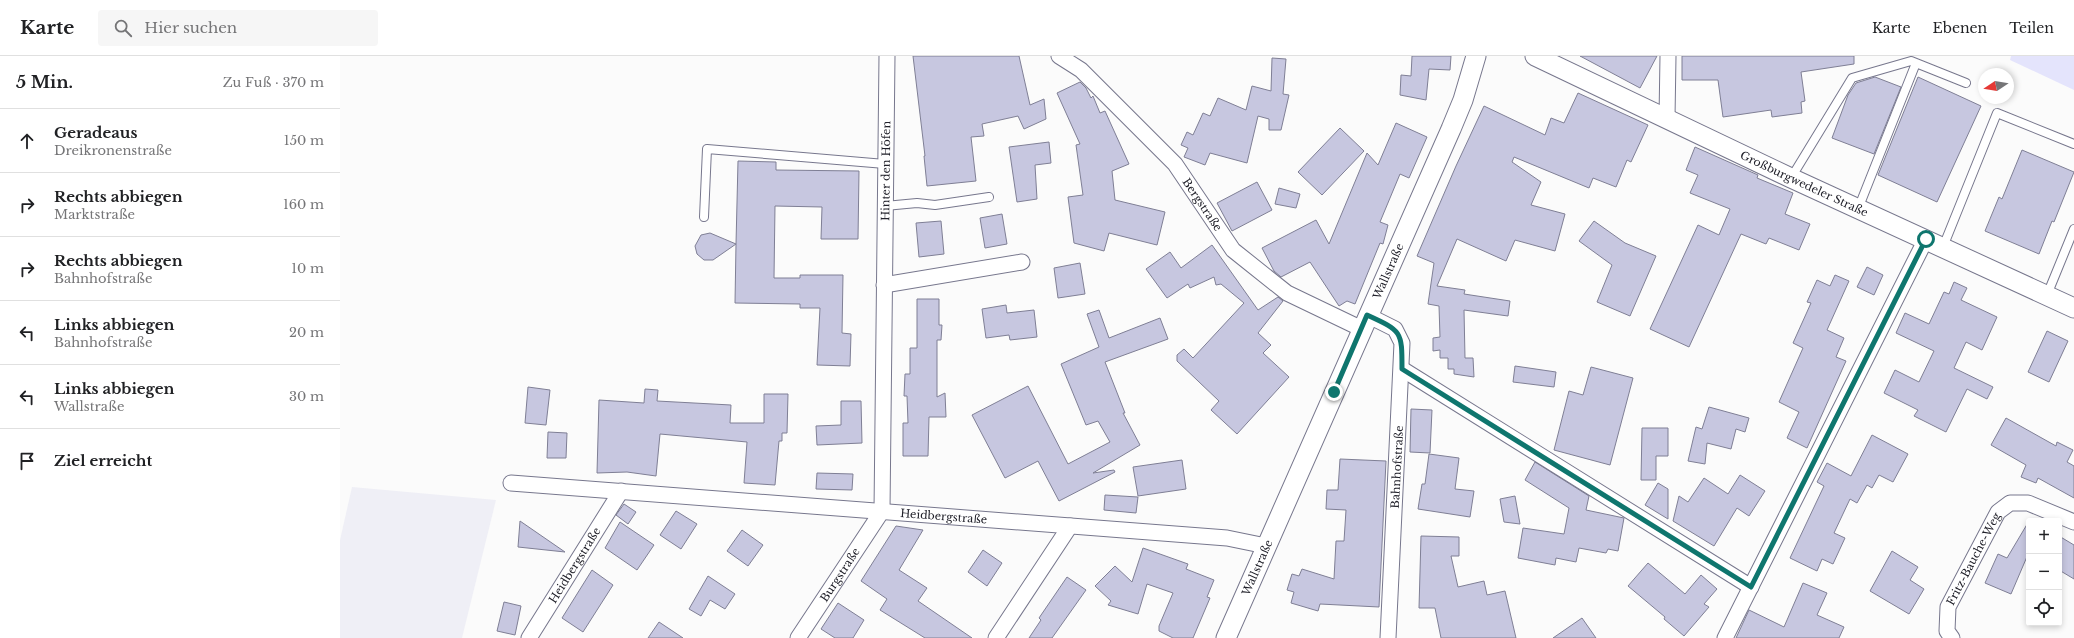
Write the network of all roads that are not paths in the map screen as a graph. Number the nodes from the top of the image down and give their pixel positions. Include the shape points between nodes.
1 (887, 56) edge
2 (1059, 56) edge
3 (1476, 56) edge
4 (1532, 56) edge
5 (1668, 56) edge
6 (1916, 63) junction
7 (1966, 82) dead end
8 (1667, 118) junction
9 (2074, 144) edge
10 (885, 164) junction
11 (1791, 178) junction
12 (989, 197) dead end
13 (885, 206) junction
14 (1858, 209) junction
15 (704, 217) dead end
16 (2074, 229) edge
17 (1934, 243) junction
18 (1022, 262) dead end
19 (884, 285) junction
20 (2047, 296) junction
21 (2074, 308) edge
22 (1365, 322) junction
23 (1402, 369) junction
24 (511, 483) dead end
25 (621, 492) junction
26 (882, 511) junction
27 (2074, 522) edge
28 (1070, 526) junction
29 (1266, 546) junction
30 (1751, 587) junction
31 (529, 638) edge
32 (798, 638) edge
33 (996, 638) edge
34 (1226, 638) edge
35 (1388, 638) edge
36 (1725, 638) edge
37 (1952, 638) edge

1 - 10 street, Hinter den Höfen
2 - 22 street, Bergstraße via 1081,70 1175,164 1233,250 1287,293
3 - 22 street, Wallstraße via 1460,107
4 - 8 street, Großburgwedeler Straße
5 - 8 street
6 - 7 lane
6 - 11 lane via 1911,61 1852,78
6 - 14 lane
8 - 11 street, Großburgwedeler Straße
9 - 17 lane via 1997,113
10 - 13 street, Hinter den Höfen
10 - 15 lane via 707,149
11 - 14 street, Großburgwedeler Straße
12 - 13 lane via 936,205 917,203
13 - 19 street, Hinter den Höfen
14 - 17 street, Großburgwedeler Straße
16 - 20 lane
17 - 20 street, Großburgwedeler Straße
17 - 30 street
18 - 19 street
19 - 26 street, Hinter den Höfen
20 - 21 street, Großburgwedeler Straße
22 - 23 street, Bahnhofstraße via 1395,329 1402,343
22 - 29 street, Wallstraße
23 - 30 street
23 - 35 street, Bahnhofstraße
24 - 25 street, Heidbergstraße
25 - 26 street, Heidbergstraße
25 - 31 street, Heidbergstraße
26 - 28 street, Heidbergstraße
26 - 32 street, Burgstraße
27 - 37 street, Fritz-Bauche-Weg via 2028,502 2010,503 1998,512 1948,607 1947,631
28 - 29 street, Heidbergstraße via 1228,538
28 - 33 street
29 - 34 street, Wallstraße
30 - 36 street

